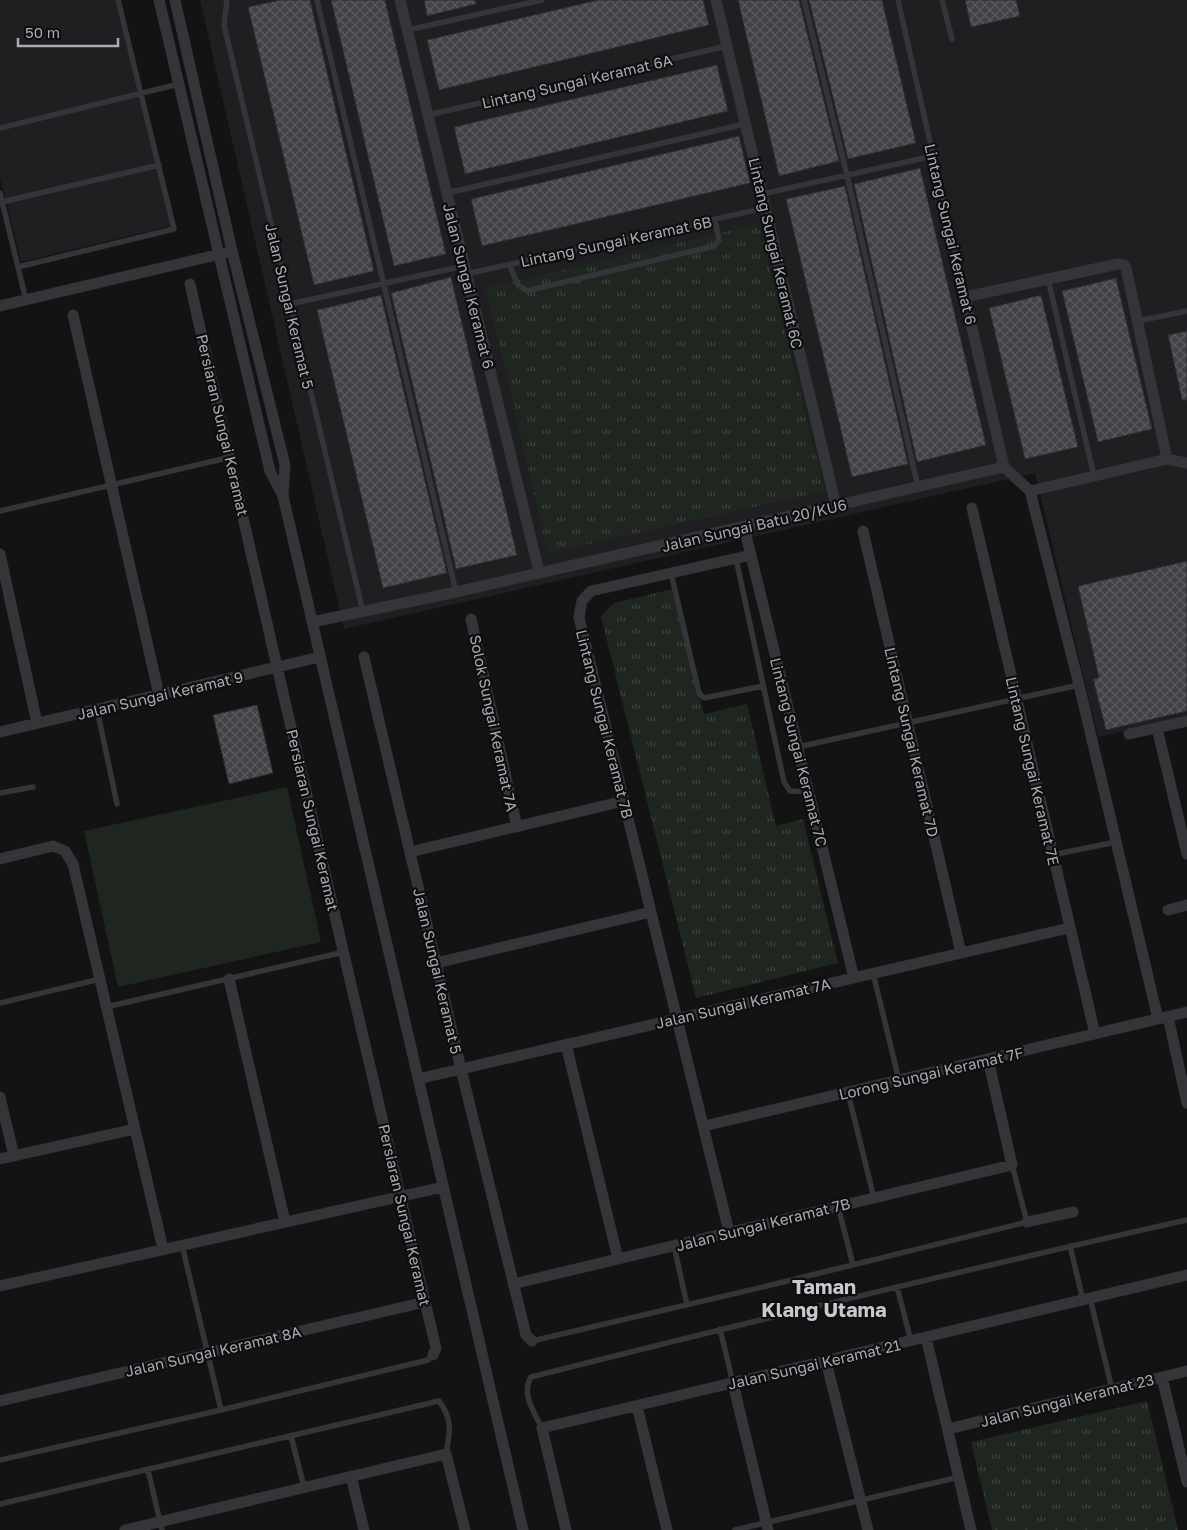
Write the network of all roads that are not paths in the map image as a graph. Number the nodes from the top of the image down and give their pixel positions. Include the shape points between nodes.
1 (118, 0) edge
2 (159, 0) edge
3 (175, 0) edge
4 (227, 0) edge
5 (317, 0) edge
6 (400, 0) edge
7 (542, 0) edge
8 (716, 0) edge
9 (804, 0) edge
10 (898, 0) edge
11 (942, 0) edge
12 (408, 30) junction
13 (952, 39) dead end
14 (727, 46) junction
15 (179, 84) junction
16 (141, 93) junction
17 (428, 115) junction
18 (745, 124) junction
19 (0, 128) edge
20 (933, 156) junction
21 (159, 165) junction
22 (848, 175) junction
23 (0, 193) edge
24 (447, 193) junction
25 (762, 194) junction
26 (2, 202) junction
27 (765, 208) junction
28 (715, 219) junction
29 (232, 251) junction
30 (219, 255) junction
31 (509, 264) junction
32 (18, 267) junction
33 (465, 270) junction
34 (1048, 280) junction
35 (383, 283) junction
36 (190, 284) dead end
37 (966, 297) junction
38 (26, 300) junction
39 (290, 304) junction
40 (0, 306) edge
41 (1187, 311) edge
42 (73, 316) dead end
43 (1138, 321) junction
44 (231, 457) junction
45 (1167, 459) junction
46 (1187, 463) edge
47 (1004, 467) junction
48 (1094, 476) junction
49 (111, 485) junction
50 (918, 487) junction
51 (1030, 491) junction
52 (283, 496) junction
53 (836, 506) junction
54 (972, 508) dead end
55 (0, 511) edge
56 (744, 527) junction
57 (863, 531) dead end
58 (0, 554) edge
59 (751, 555) junction
60 (736, 558) junction
61 (539, 572) junction
62 (671, 573) junction
63 (456, 592) junction
64 (362, 612) junction
65 (471, 619) dead end
66 (312, 622) junction
67 (320, 657) junction
68 (364, 657) dead end
69 (277, 667) junction
70 (1079, 685) junction
71 (763, 686) junction
72 (158, 695) junction
73 (1016, 699) junction
74 (98, 709) junction
75 (1187, 721) edge
76 (38, 723) junction
77 (908, 723) junction
78 (1157, 728) junction
79 (0, 732) edge
80 (1129, 734) dead end
81 (798, 747) junction
82 (33, 787) dead end
83 (809, 792) junction
84 (0, 793) edge
85 (624, 801) junction
86 (117, 804) dead end
87 (517, 827) junction
88 (1116, 842) junction
89 (410, 852) junction
90 (1187, 854) edge
91 (1052, 855) junction
92 (0, 859) edge
93 (1187, 905) edge
94 (1168, 910) dead end
95 (651, 912) junction
96 (1069, 928) junction
97 (344, 952) junction
98 (961, 953) junction
99 (436, 963) junction
100 (873, 973) junction
101 (854, 978) junction
102 (100, 979) junction
103 (229, 979) junction
104 (0, 1002) edge
105 (106, 1007) junction
106 (1187, 1012) edge
107 (1163, 1018) junction
108 (678, 1019) junction
109 (1094, 1034) junction
110 (566, 1044) junction
111 (988, 1059) junction
112 (461, 1069) junction
113 (418, 1079) junction
114 (899, 1080) junction
115 (1185, 1083) edge
116 (848, 1093) junction
117 (0, 1097) edge
118 (1187, 1103) edge
119 (704, 1126) junction
120 (135, 1129) junction
121 (14, 1156) junction
122 (0, 1160) edge
123 (1012, 1164) junction
124 (443, 1186) junction
125 (401, 1196) junction
126 (874, 1198) junction
127 (838, 1206) junction
128 (1073, 1212) dead end
129 (1187, 1220) edge
130 (285, 1222) junction
131 (1027, 1222) junction
132 (729, 1232) junction
133 (182, 1245) junction
134 (674, 1246) junction
135 (1070, 1246) junction
136 (163, 1249) junction
137 (618, 1259) junction
138 (853, 1265) junction
139 (1187, 1275) edge
140 (513, 1284) junction
141 (0, 1286) edge
142 (897, 1287) junction
143 (1086, 1299) junction
144 (426, 1302) junction
145 (687, 1305) junction
146 (720, 1330) junction
147 (926, 1337) junction
148 (911, 1340) junction
149 (532, 1341) joint
150 (207, 1353) junction
151 (433, 1355) joint
152 (826, 1360) junction
153 (1187, 1371) edge
154 (1162, 1377) junction
155 (734, 1383) junction
156 (1112, 1389) junction
157 (0, 1400) edge
158 (637, 1406) junction
159 (220, 1410) junction
160 (542, 1428) junction
161 (948, 1429) junction
162 (291, 1436) junction
163 (446, 1454) junction
164 (0, 1460) edge
165 (148, 1470) junction
166 (351, 1476) junction
167 (959, 1477) junction
168 (1187, 1482) edge
169 (304, 1487) junction
170 (861, 1500) junction
171 (0, 1504) edge
172 (161, 1526) edge
173 (767, 1526) edge
174 (125, 1530) edge
175 (364, 1530) edge
176 (464, 1530) edge
177 (523, 1530) edge
178 (566, 1530) edge
179 (667, 1530) edge
180 (735, 1530) edge
181 (868, 1530) edge
182 (971, 1530) edge

1 - 16 lane
2 - 15 street
3 - 29 street
4 - 39 lane, Jalan Sungai Keramat 5 via 224,25
5 - 35 lane
6 - 12 street, Jalan Sungai Keramat 6
7 - 12 lane
8 - 14 street, Lintang Sungai Keramat 6C
9 - 22 lane
10 - 20 lane, Lintang Sungai Keramat 6
11 - 13 lane
12 - 17 street, Jalan Sungai Keramat 6
14 - 17 lane, Lintang Sungai Keramat 6A
14 - 18 street, Lintang Sungai Keramat 6C
15 - 16 lane
15 - 30 street
16 - 19 lane
16 - 21 lane
17 - 24 street, Jalan Sungai Keramat 6
18 - 24 lane
18 - 25 street, Lintang Sungai Keramat 6C
20 - 22 lane
20 - 37 lane, Lintang Sungai Keramat 6
21 - 26 lane
21 - 32 lane via 174,229
22 - 25 lane
22 - 50 lane
23 - 26 lane
24 - 33 street, Jalan Sungai Keramat 6
25 - 27 street, Lintang Sungai Keramat 6C
26 - 32 lane
27 - 28 lane, Lintang Sungai Keramat 6B
27 - 53 street, Lintang Sungai Keramat 6C
28 - 31 lane, Lintang Sungai Keramat 6B
28 - 31 lane via 719,240 714,246 527,291 518,285
29 - 30 street
29 - 52 street via 285,465
30 - 38 street
30 - 52 street via 270,471
31 - 33 lane, Lintang Sungai Keramat 6B
32 - 38 lane
33 - 35 lane, Lintang Sungai Keramat 6B
33 - 61 street, Jalan Sungai Keramat 6
34 - 37 street
34 - 43 street via 1124,264
34 - 48 lane
35 - 39 lane, Lintang Sungai Keramat 6B
35 - 63 lane
36 - 44 street, Persiaran Sungai Keramat
37 - 47 street, Lintang Sungai Keramat 6
38 - 40 street
39 - 64 lane, Jalan Sungai Keramat 5
41 - 43 lane
42 - 49 street
43 - 45 street
44 - 49 lane
44 - 69 street, Persiaran Sungai Keramat
45 - 46 street
45 - 48 street
47 - 50 street, Jalan Sungai Batu 20/KU6
47 - 51 street
48 - 51 street
49 - 55 lane
49 - 72 street
50 - 53 street, Jalan Sungai Batu 20/KU6
51 - 70 street
52 - 66 street
53 - 56 street, Jalan Sungai Batu 20/KU6
54 - 73 street, Lintang Sungai Keramat 7E
56 - 59 street, Lintang Sungai Keramat 7C
56 - 61 street, Jalan Sungai Batu 20/KU6
57 - 77 street, Lintang Sungai Keramat 7D
58 - 76 street
59 - 60 street, Lintang Sungai Keramat 7B
59 - 81 street, Lintang Sungai Keramat 7C
60 - 62 street, Lintang Sungai Keramat 7B
60 - 71 lane
61 - 63 street, Jalan Sungai Batu 20/KU6
62 - 71 lane via 699,693 704,698
62 - 85 street, Lintang Sungai Keramat 7B via 591,591 582,601 579,617
63 - 64 street, Jalan Sungai Batu 20/KU6
64 - 66 street, Jalan Sungai Batu 20/KU6
65 - 87 street, Solok Sungai Keramat 7A
66 - 67 street
67 - 69 street, Jalan Sungai Keramat 9
67 - 113 street
68 - 89 street, Jalan Sungai Keramat 5
69 - 72 street, Jalan Sungai Keramat 9
69 - 97 street, Persiaran Sungai Keramat
70 - 73 lane
70 - 88 street
71 - 83 lane via 784,782 790,791
72 - 74 street, Jalan Sungai Keramat 9
73 - 77 lane
73 - 91 street, Lintang Sungai Keramat 7E
74 - 76 street, Jalan Sungai Keramat 9
74 - 86 lane
75 - 78 street
76 - 79 street, Jalan Sungai Keramat 9
77 - 81 lane
77 - 98 street, Lintang Sungai Keramat 7D
78 - 80 street
78 - 90 street
81 - 83 street, Lintang Sungai Keramat 7C
82 - 84 lane
83 - 101 street, Lintang Sungai Keramat 7C
85 - 87 street
85 - 95 street, Lintang Sungai Keramat 7B
87 - 89 street
88 - 91 lane
88 - 107 street
89 - 99 street, Jalan Sungai Keramat 5
91 - 96 street, Lintang Sungai Keramat 7E
92 - 102 street via 53,846 65,852 73,864
93 - 94 street
95 - 99 street
95 - 108 street, Lintang Sungai Keramat 7B
96 - 98 street, Jalan Sungai Keramat 7A
96 - 109 street, Lintang Sungai Keramat 7E
97 - 103 lane
97 - 125 street, Persiaran Sungai Keramat
98 - 100 street, Jalan Sungai Keramat 7A
99 - 112 street, Jalan Sungai Keramat 5
100 - 101 street, Jalan Sungai Keramat 7A
100 - 114 lane
101 - 108 street, Jalan Sungai Keramat 7A
102 - 104 lane
102 - 105 street
103 - 105 lane
103 - 130 street
105 - 120 street
106 - 107 street, Lorong Sungai Keramat 7F
107 - 109 street, Lorong Sungai Keramat 7F
107 - 115 street
108 - 110 street, Jalan Sungai Keramat 7A
108 - 119 street, Lintang Sungai Keramat 7B
109 - 111 street, Lorong Sungai Keramat 7F
110 - 112 street, Jalan Sungai Keramat 7A
110 - 137 street
111 - 114 street, Lorong Sungai Keramat 7F
111 - 123 street
112 - 113 street, Jalan Sungai Keramat 7A
112 - 140 street, Jalan Sungai Keramat 5
113 - 124 street
114 - 116 street, Lorong Sungai Keramat 7F
115 - 118 street
116 - 119 street, Lorong Sungai Keramat 7F
116 - 126 lane
117 - 121 street
119 - 132 street, Lintang Sungai Keramat 7B
120 - 121 street
120 - 136 street
121 - 122 street
123 - 126 street, Jalan Sungai Keramat 7B
123 - 131 lane
124 - 125 street
124 - 177 street
125 - 130 street
125 - 144 street, Persiaran Sungai Keramat
126 - 127 street, Jalan Sungai Keramat 7B
127 - 132 street, Jalan Sungai Keramat 7B
127 - 138 lane
128 - 131 street
129 - 135 lane
130 - 133 street
131 - 138 lane
132 - 134 street, Jalan Sungai Keramat 7B
133 - 136 street
133 - 150 lane
134 - 137 street, Jalan Sungai Keramat 7B
134 - 145 lane
135 - 142 lane
135 - 143 lane
136 - 141 street
137 - 140 street, Jalan Sungai Keramat 7B
138 - 145 lane
139 - 143 street, Jalan Sungai Keramat 21
140 - 149 street, Jalan Sungai Keramat 5 via 526,1335
142 - 146 lane
142 - 148 lane
143 - 147 street, Jalan Sungai Keramat 21
143 - 156 lane
144 - 150 street, Jalan Sungai Keramat 8A
144 - 151 street, Persiaran Sungai Keramat via 436,1348
145 - 149 lane
146 - 155 lane
146 - 160 lane via 531,1377 526,1390
147 - 148 street, Jalan Sungai Keramat 21
147 - 161 street
148 - 152 street, Jalan Sungai Keramat 21
150 - 157 street, Jalan Sungai Keramat 8A
150 - 159 lane
151 - 159 lane via 428,1360
152 - 155 street, Jalan Sungai Keramat 21
152 - 170 street
153 - 154 street, Jalan Sungai Keramat 23
154 - 156 street, Jalan Sungai Keramat 23
154 - 168 street
155 - 158 street, Jalan Sungai Keramat 21
155 - 173 street
156 - 161 street, Jalan Sungai Keramat 23
158 - 160 street, Jalan Sungai Keramat 21
158 - 179 street
159 - 164 lane
160 - 178 street
161 - 167 street
162 - 163 lane via 439,1401 448,1415 450,1428
162 - 165 lane
162 - 169 lane
163 - 166 street
163 - 176 street
165 - 171 lane
165 - 172 lane
166 - 169 street
166 - 175 street
167 - 170 lane
167 - 182 street
169 - 172 street
170 - 173 lane
170 - 181 street
172 - 174 street
173 - 180 lane

